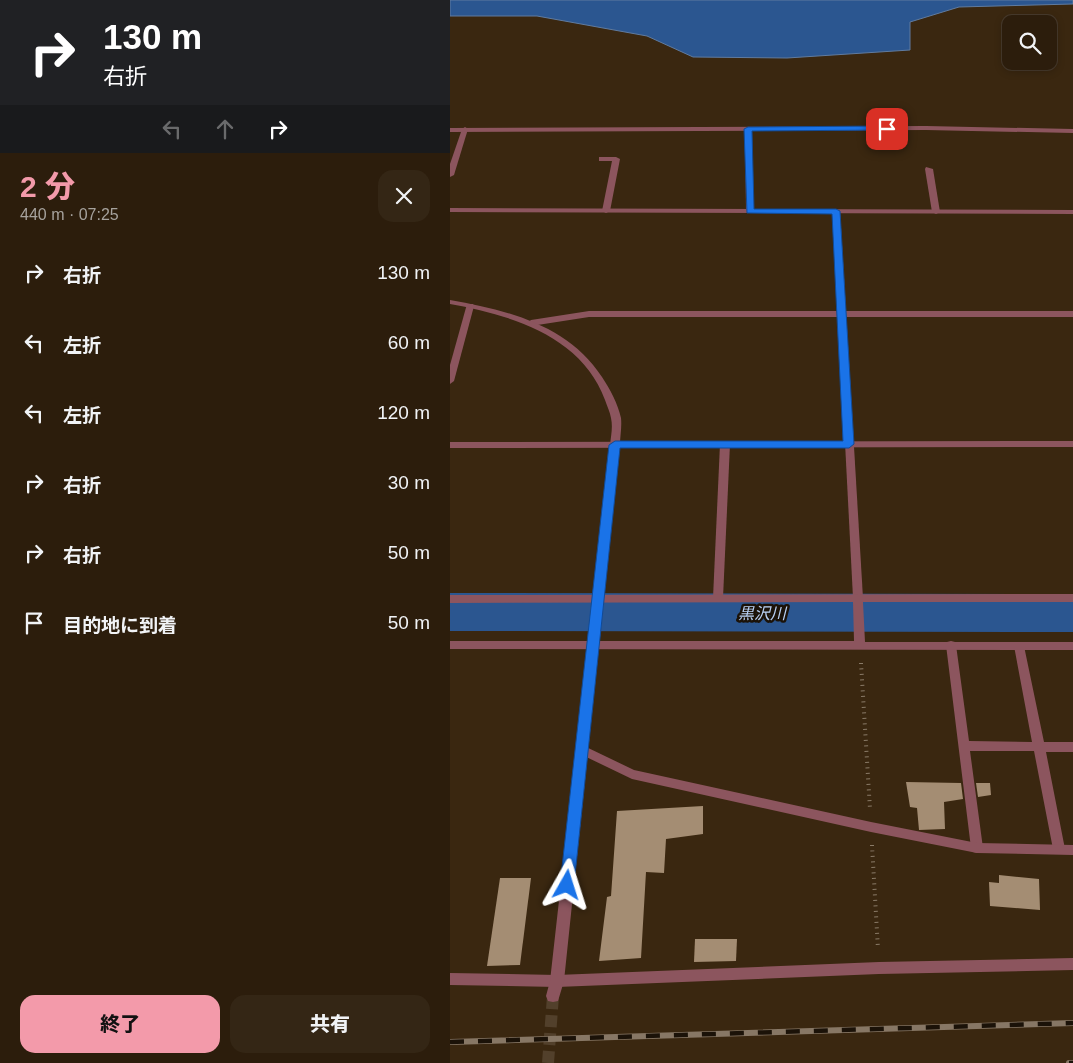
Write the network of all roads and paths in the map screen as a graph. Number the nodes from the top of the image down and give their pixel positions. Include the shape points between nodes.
1 (465, 129) junction
2 (748, 129) junction
3 (450, 130) edge
4 (1073, 131) edge
5 (602, 159) dead end
6 (929, 169) dead end
7 (450, 175) edge
8 (450, 210) edge
9 (606, 211) junction
10 (750, 211) junction
11 (836, 211) junction
12 (936, 212) junction
13 (1073, 212) edge
14 (450, 302) edge
15 (470, 306) junction
16 (842, 314) junction
17 (1073, 314) edge
18 (531, 323) junction
19 (450, 381) edge
20 (725, 444) junction
21 (849, 444) junction
22 (1073, 444) edge
23 (450, 445) edge
24 (615, 445) junction
25 (598, 598) junction
26 (718, 598) junction
27 (858, 598) junction
28 (1073, 598) edge
29 (450, 599) edge
30 (593, 644) junction
31 (450, 645) edge
32 (860, 645) junction
33 (951, 645) junction
34 (1019, 646) junction
35 (1073, 646) edge
36 (964, 746) junction
37 (1038, 746) junction
38 (1073, 747) edge
39 (582, 750) junction
40 (977, 848) junction
41 (1059, 849) junction
42 (1073, 850) edge
43 (1073, 964) edge
44 (450, 979) edge
45 (557, 982) junction
46 (553, 996) tunnel mouth

1 - 2 street
1 - 3 street
1 - 7 street
2 - 4 street
2 - 10 street
5 - 9 street via 616,159
6 - 12 street
8 - 9 street
9 - 10 street
10 - 11 street
11 - 12 street
11 - 16 street
12 - 13 street
14 - 15 street
15 - 18 street
15 - 19 street
16 - 17 street
16 - 18 street via 589,314
16 - 21 street
18 - 24 street via 557,335 589,362 599,376 616,416
20 - 21 street
20 - 24 street
20 - 26 street
21 - 22 street
21 - 27 street
23 - 24 street
24 - 25 street
25 - 26 street
25 - 29 street
25 - 30 street
26 - 27 street
27 - 28 street
27 - 32 street
30 - 31 street
30 - 32 street
30 - 39 street
32 - 33 street
33 - 34 street
33 - 36 street
34 - 35 street
34 - 37 street
36 - 37 street
36 - 40 street
37 - 38 street
37 - 41 street
39 - 40 street via 632,774
39 - 45 street
40 - 41 street
41 - 42 street
43 - 45 street via 879,968
44 - 45 street
45 - 46 street

